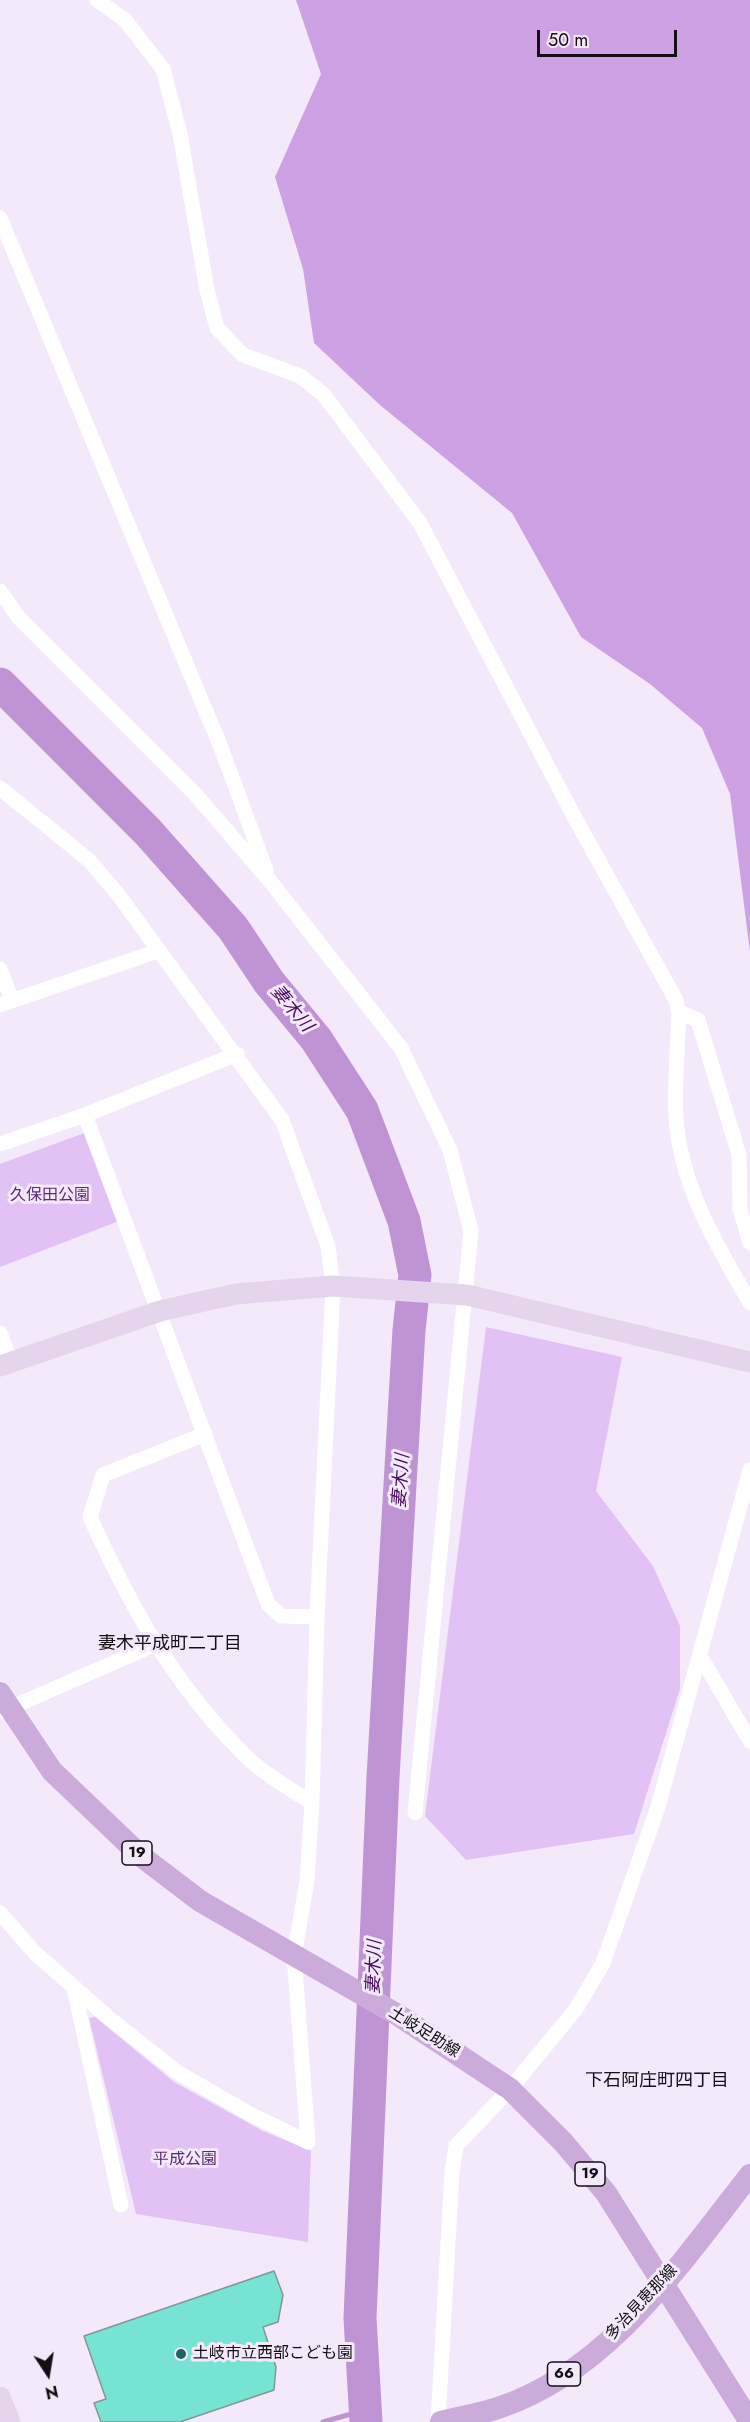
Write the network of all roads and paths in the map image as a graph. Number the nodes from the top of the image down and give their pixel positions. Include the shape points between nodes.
1 (97, 0) edge
2 (0, 218) edge
3 (0, 591) edge
4 (0, 788) edge
5 (270, 881) junction
6 (158, 951) junction
7 (0, 969) edge
8 (6, 1003) edge
9 (679, 1012) junction
10 (237, 1054) junction
11 (84, 1115) junction
12 (0, 1144) edge
13 (745, 1152) edge
14 (750, 1243) edge
15 (333, 1286) junction
16 (467, 1294) junction
17 (750, 1303) edge
18 (160, 1311) junction
19 (0, 1333) edge
20 (750, 1362) edge
21 (6, 1364) edge
22 (205, 1434) junction
23 (750, 1470) edge
24 (317, 1617) junction
25 (154, 1645) junction
26 (700, 1656) junction
27 (3, 1705) edge
28 (750, 1741) edge
29 (312, 1803) junction
30 (415, 1813) dead end
31 (0, 1912) edge
32 (294, 1955) junction
33 (74, 1988) junction
34 (503, 2085) junction
35 (750, 2175) edge
36 (121, 2205) dead end
37 (663, 2284) junction
38 (0, 2397) edge
39 (10, 2422) edge
40 (439, 2422) edge
41 (750, 2422) edge

1 - 9 street via 125,20 163,69 180,134 217,328 243,355 300,376 323,394 420,523
2 - 5 street via 220,746
3 - 5 street via 19,618 196,795
4 - 6 street via 90,861
5 - 16 street via 401,1048 450,1150 471,1232
6 - 8 street
6 - 10 street
7 - 8 street
9 - 13 street via 698,1020
9 - 17 street via 676,1119 690,1185 717,1246
10 - 11 street
10 - 15 street via 282,1120 328,1246
11 - 12 street
11 - 18 street
13 - 14 street via 740,1209
15 - 16 street
15 - 18 street via 236,1294
15 - 24 street
16 - 20 street
16 - 30 street
18 - 21 street
18 - 22 street
19 - 21 street
22 - 24 street via 268,1604 281,1616
22 - 25 street via 102,1475 90,1517 120,1585
23 - 26 street
24 - 29 street
25 - 27 street
25 - 29 street via 206,1712 253,1762
26 - 28 street
26 - 34 street via 658,1807 603,1963 576,2009
27 - 32 main road, 土岐足助線 / 19 via 52,1771 141,1856 200,1901
29 - 32 street via 307,1881
31 - 33 street via 35,1953
32 - 33 street via 308,2142 177,2072
32 - 34 main road, 土岐足助線 / 19 via 398,2015
33 - 36 street
34 - 37 main road, 土岐足助線 / 19 via 563,2142 606,2193
34 - 40 street via 456,2146
35 - 37 main road, 多治見恵那線 / 66
37 - 40 main road, 多治見恵那線 / 66 via 624,2326 576,2367 500,2407
37 - 41 main road, 土岐足助線 / 19
38 - 39 street

